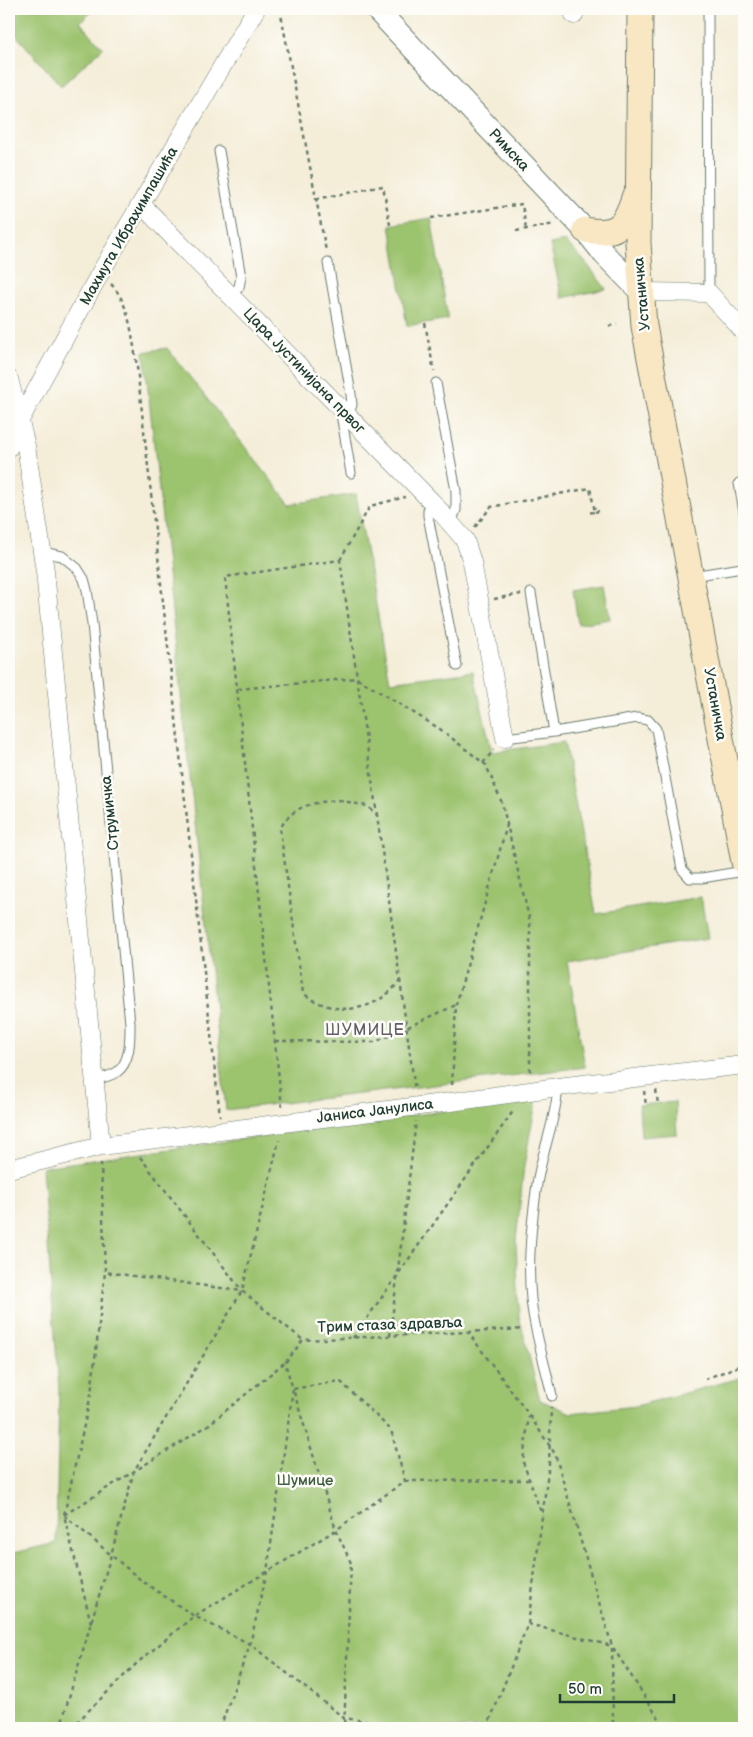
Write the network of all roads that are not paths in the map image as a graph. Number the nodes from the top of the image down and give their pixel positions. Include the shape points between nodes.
1 (256, 9) edge
2 (376, 9) edge
3 (640, 9) edge
4 (708, 9) edge
5 (219, 152) dead end
6 (638, 188) junction
7 (141, 204) junction
8 (585, 230) junction
9 (328, 262) road end
10 (641, 292) junction
11 (709, 293) junction
12 (231, 296) junction
13 (744, 332) edge
14 (9, 379) edge
15 (436, 383) road end
16 (344, 411) junction
17 (20, 420) junction
18 (9, 448) edge
19 (352, 473) dead end
20 (739, 483) dead end
21 (432, 502) junction
22 (744, 512) edge
23 (451, 523) junction
24 (42, 552) junction
25 (744, 570) edge
26 (692, 576) junction
27 (530, 593) road end
28 (457, 666) dead end
29 (554, 732) junction
30 (505, 738) joint
31 (744, 862) edge
32 (744, 871) edge
33 (744, 1065) edge
34 (95, 1080) junction
35 (558, 1086) junction
36 (101, 1146) junction
37 (9, 1169) edge
38 (552, 1396) road end

1 - 7 street, Махмута Ибрахимпашића
2 - 8 street, Римска
3 - 6 main road, Устаничка
4 - 11 lane
5 - 12 lane via 242,277
6 - 8 main road via 624,223 608,232
6 - 10 main road, Устаничка
7 - 12 street, Цара Јустинијана првог
7 - 17 street, Махмута Ибрахимпашића
8 - 10 street, Римска
9 - 16 lane via 351,394 352,405
10 - 11 street
10 - 26 main road, Устаничка via 651,365
11 - 13 street
12 - 16 street, Цара Јустинијана првог
14 - 17 street
15 - 23 lane via 456,491 456,510
16 - 19 lane
16 - 21 street, Цара Јустинијана првог
17 - 18 street, Махмута Ибрахимпашића
17 - 24 street
20 - 22 lane
21 - 23 street, Цара Јустинијана првог
21 - 28 lane via 428,516
23 - 30 street, Цара Јустинијана првог via 465,540 472,562
24 - 34 street
24 - 34 lane, Струмичка via 62,556 77,568 87,590 92,624 130,1023 130,1046 125,1062 117,1072
25 - 26 lane
26 - 31 main road, Устаничка
27 - 29 lane
29 - 30 lane
29 - 32 lane via 637,718 648,720 656,729 682,869 690,878
33 - 35 street, Јаниса Јанулиса
34 - 36 street
35 - 36 street, Јаниса Јанулиса
35 - 38 lane via 555,1112 537,1182 531,1239 531,1299
36 - 37 street, Јаниса Јанулиса

